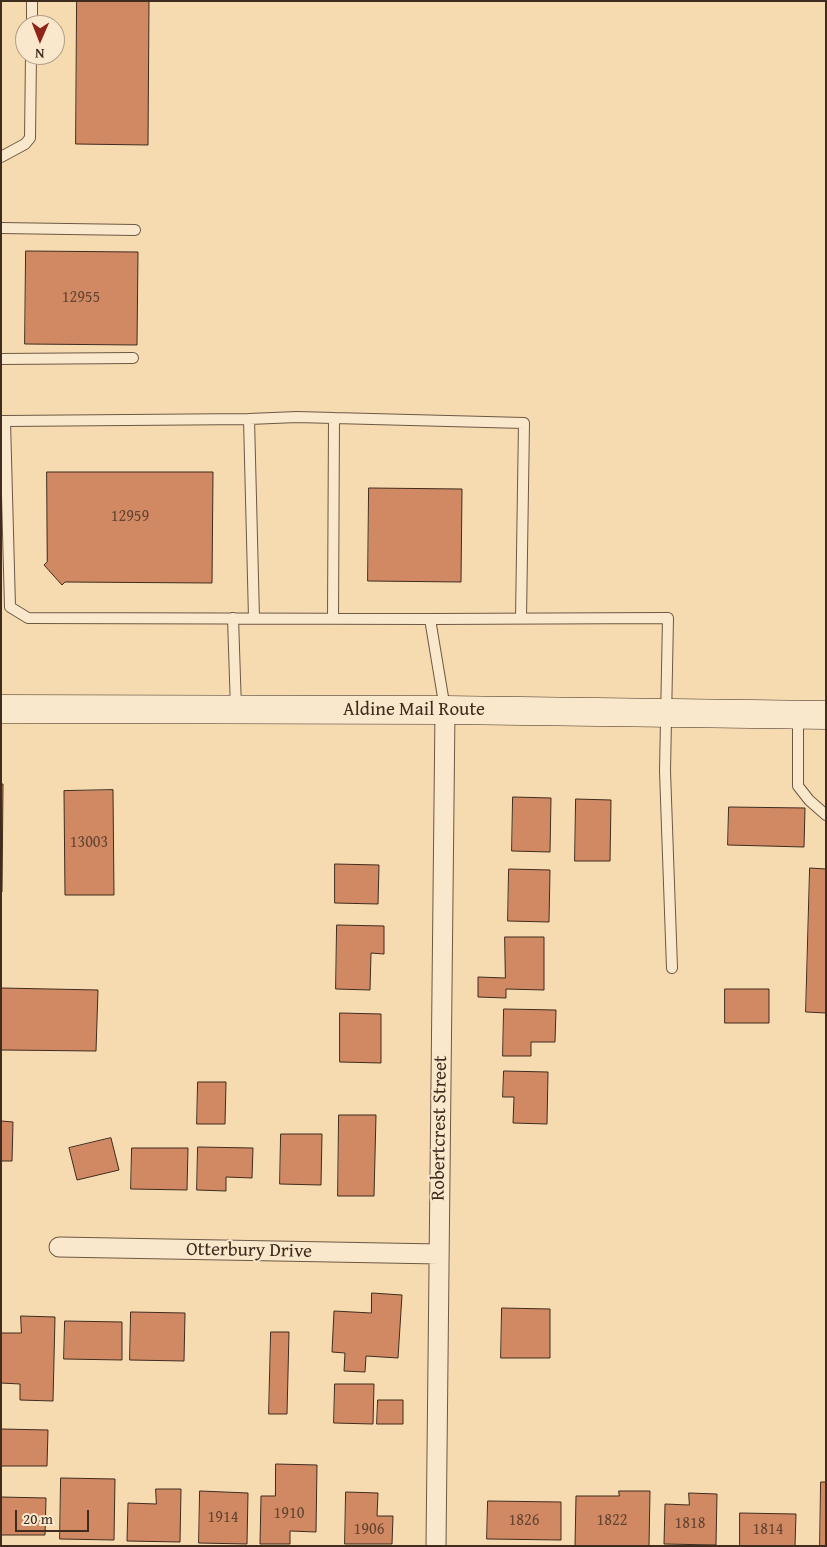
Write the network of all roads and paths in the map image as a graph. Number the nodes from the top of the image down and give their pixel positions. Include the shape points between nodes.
1 (32, 1) edge
2 (32, 15) edge
3 (31, 65) edge
4 (1, 157) edge
5 (1, 228) edge
6 (135, 230) dead end
7 (133, 358) dead end
8 (1, 359) edge
9 (334, 418) junction
10 (249, 419) junction
11 (3, 421) edge
12 (233, 618) junction
13 (254, 618) junction
14 (333, 618) junction
15 (522, 618) junction
16 (430, 619) junction
17 (1, 709) edge
18 (236, 710) junction
19 (445, 710) junction
20 (666, 712) junction
21 (798, 714) junction
22 (826, 715) edge
23 (826, 815) edge
24 (672, 968) dead end
25 (59, 1247) dead end
26 (439, 1254) junction
27 (436, 1546) edge

1 - 2 lane
3 - 4 lane via 30,138
5 - 6 lane
7 - 8 lane
9 - 10 lane
9 - 14 lane
9 - 15 lane via 524,422
10 - 11 lane
10 - 13 lane
11 - 12 lane via 10,607 28,618
12 - 13 lane
12 - 18 lane
13 - 14 lane
14 - 16 lane
15 - 16 lane
15 - 20 lane via 668,618
16 - 19 lane
17 - 18 main road, Aldine Mail Route
18 - 19 main road, Aldine Mail Route
19 - 20 main road, Aldine Mail Route
19 - 26 street, Robertcrest Street
20 - 21 main road, Aldine Mail Route
20 - 24 lane
21 - 22 main road, Aldine Mail Route
21 - 23 lane via 798,786
25 - 26 street, Otterbury Drive
26 - 27 street, Robertcrest Street

